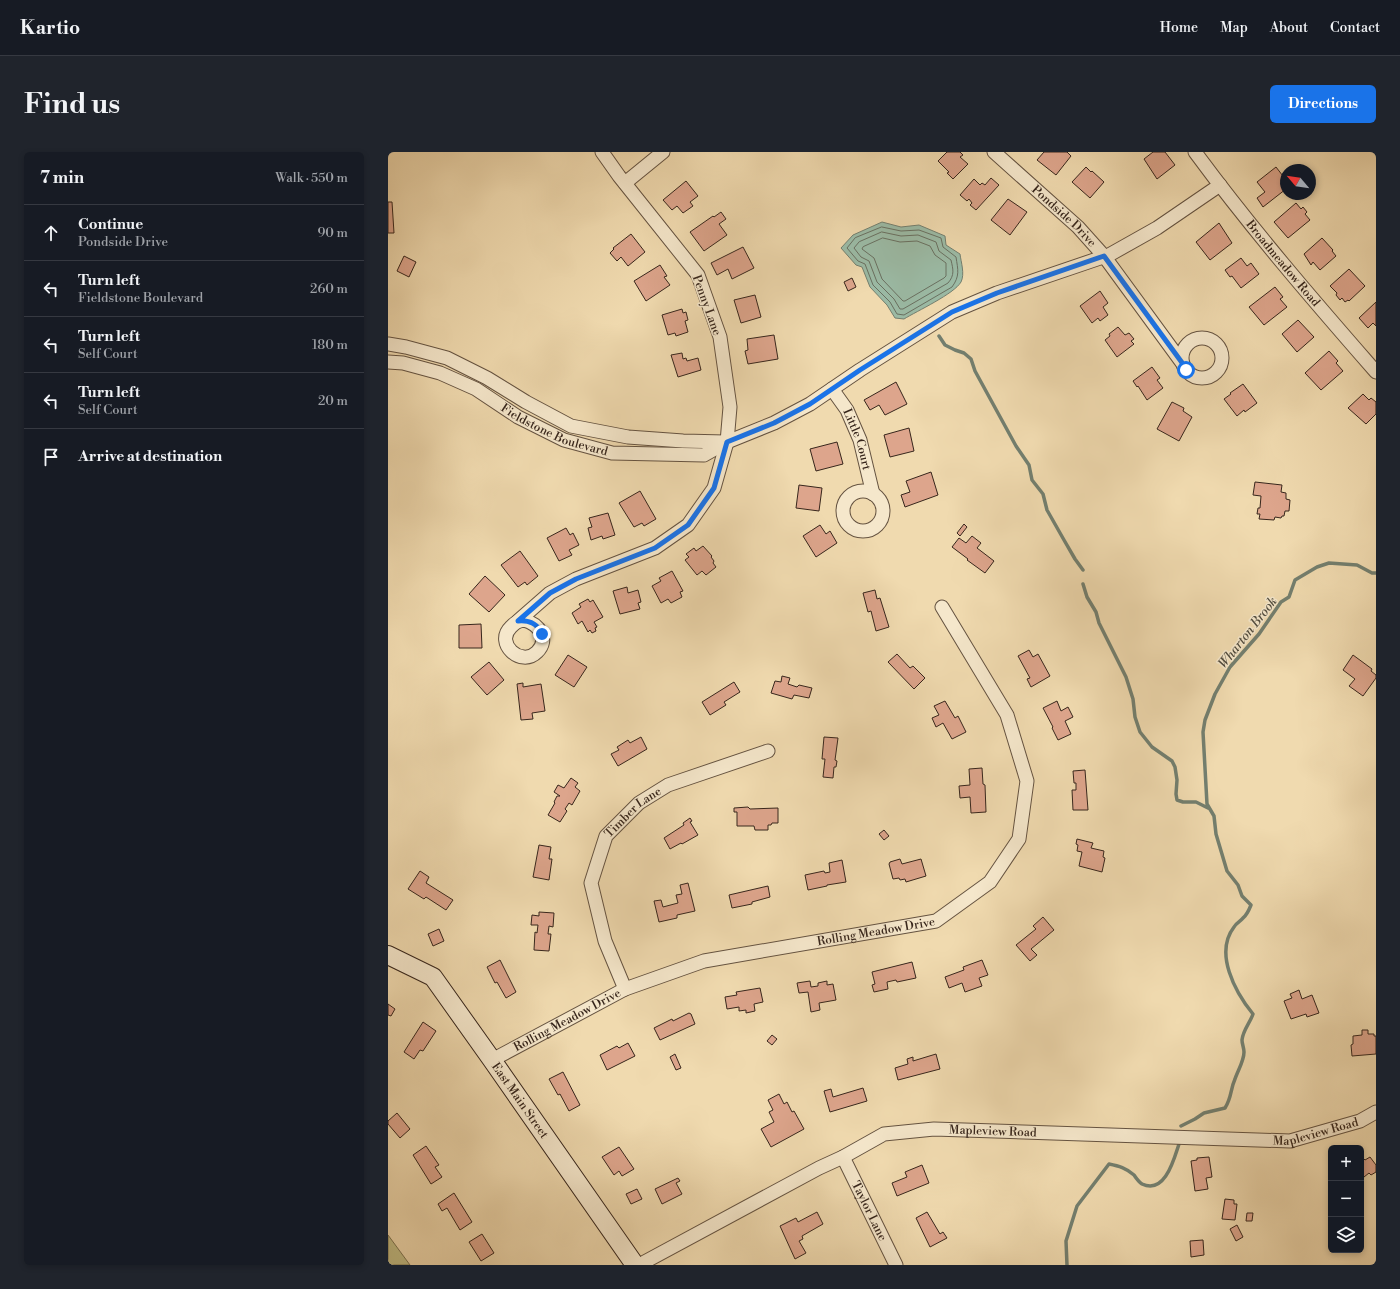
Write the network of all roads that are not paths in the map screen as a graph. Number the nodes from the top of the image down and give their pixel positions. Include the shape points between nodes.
1 (602, 152) edge
2 (663, 152) edge
3 (994, 152) edge
4 (1195, 152) edge
5 (625, 183) junction
6 (1220, 185) junction
7 (1104, 256) junction
8 (388, 344) edge
9 (388, 362) edge
10 (1183, 364) dead end
11 (1376, 372) edge
12 (832, 388) junction
13 (727, 442) junction
14 (873, 494) dead end
15 (942, 607) dead end
16 (518, 621) dead end
17 (768, 751) dead end
18 (388, 954) edge
19 (625, 989) junction
20 (492, 1060) junction
21 (1376, 1112) edge
22 (843, 1157) junction
23 (635, 1265) edge
24 (639, 1265) edge
25 (896, 1265) edge

1 - 5 street, Penny Lane
2 - 5 street
3 - 7 street, Pondside Drive via 1078,227
4 - 6 street, Broadmeadow Road
5 - 13 street, Penny Lane via 698,275 720,337 730,406
6 - 7 street, Fieldstone Boulevard via 1157,228
6 - 11 street, Broadmeadow Road via 1307,293
7 - 10 street, Pondside Drive
7 - 12 street, Fieldstone Boulevard via 997,293 952,312
8 - 13 street, Fieldstone Boulevard via 447,358 571,426 628,437
9 - 13 street, Fieldstone Boulevard via 403,363 440,373 476,389 518,416 564,440 612,453 704,455
12 - 13 street, Fieldstone Boulevard via 810,404 774,423
12 - 14 street, Little Court via 847,410 860,440
13 - 16 street, Penny Lane via 714,488 688,525 655,548 576,579 550,593
15 - 19 street, Rolling Meadow Drive via 1007,715 1027,781 1019,839 990,882 936,921 704,962
17 - 19 street, Timber Lane via 668,785 639,803 606,836 590,883 605,941
18 - 20 main road, East Main Street via 433,978
19 - 20 street, Rolling Meadow Drive
20 - 23 main road, East Main Street
21 - 22 street, Mapleview Road via 1360,1121 1290,1141 934,1128 884,1134
22 - 24 street, Mapleview Road
22 - 25 street, Taylor Lane

